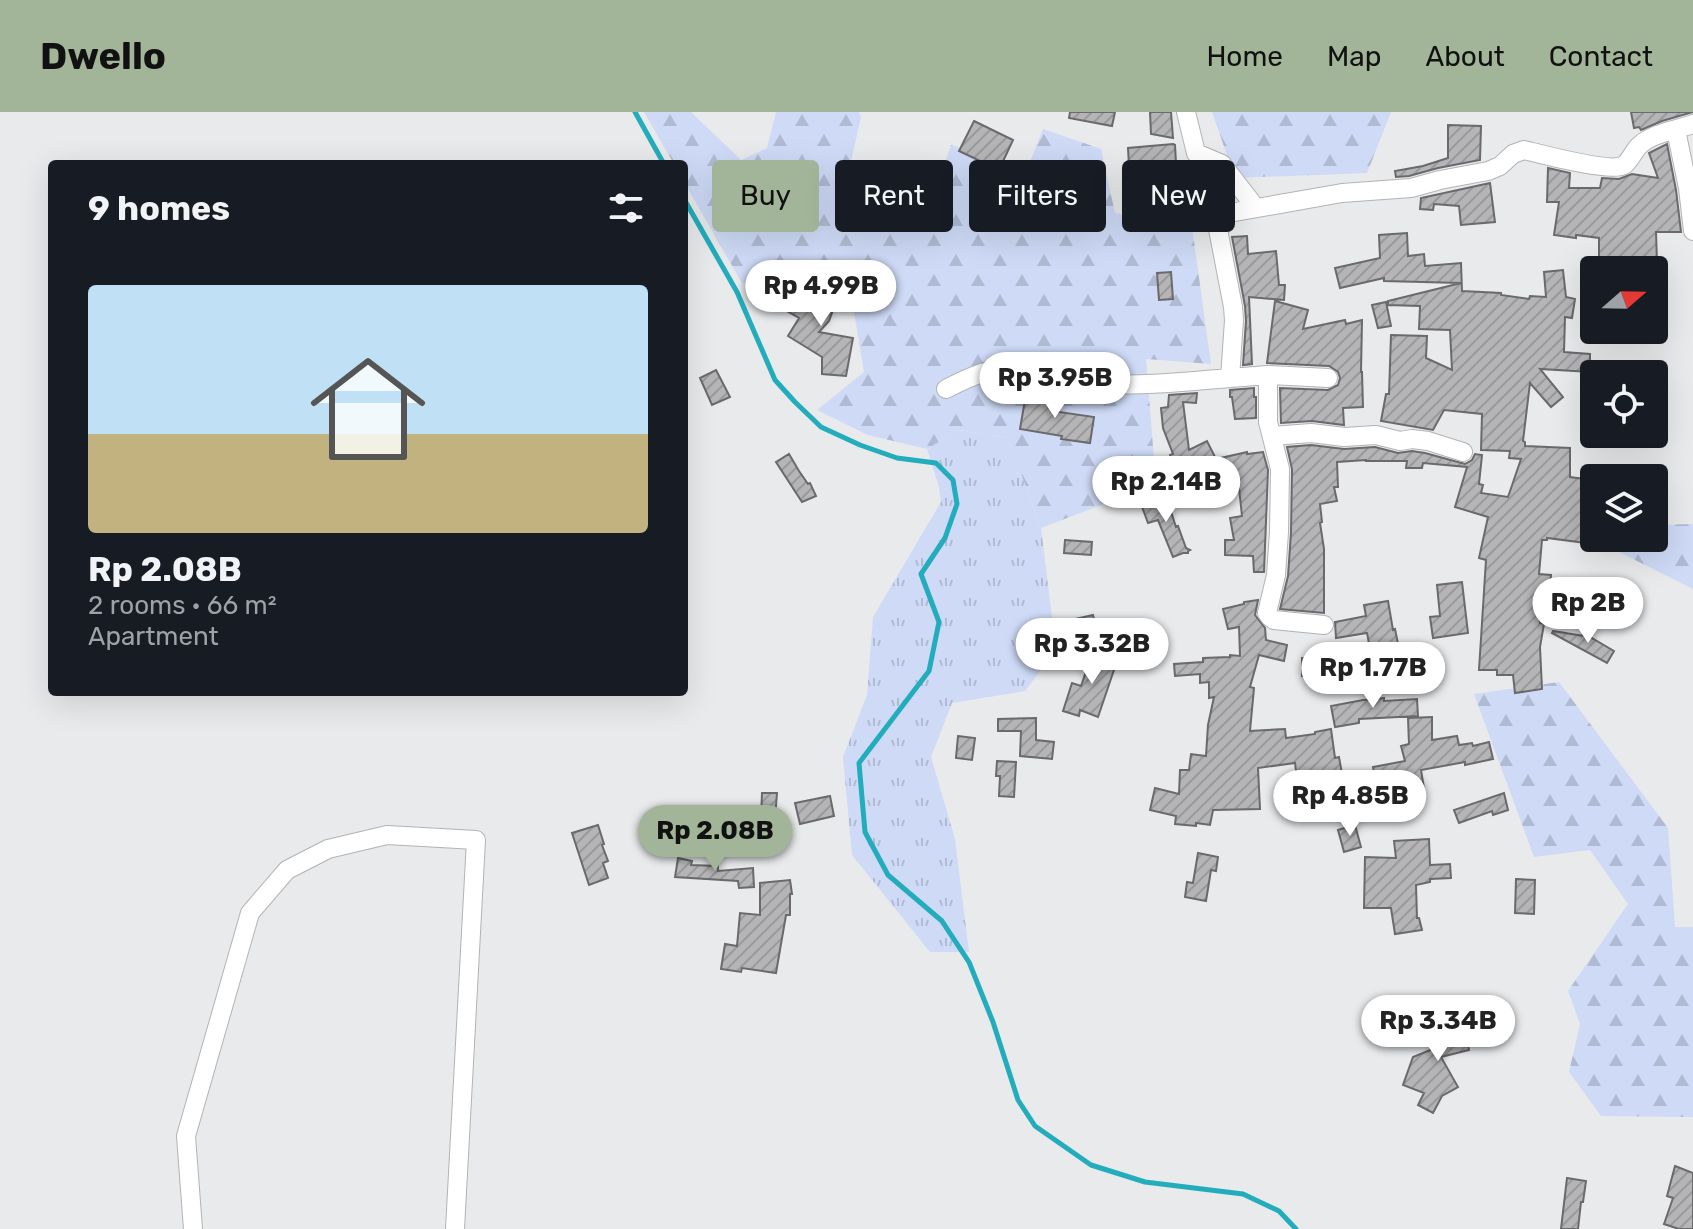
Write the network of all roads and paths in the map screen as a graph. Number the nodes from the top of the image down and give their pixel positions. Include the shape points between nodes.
1 (1186, 112) edge
2 (1685, 123) edge
3 (1256, 208) junction
4 (1693, 231) edge
5 (1268, 375) junction
6 (1230, 378) junction
7 (1328, 378) dead end
8 (946, 389) dead end
9 (1272, 436) junction
10 (1463, 452) dead end
11 (1324, 625) dead end
12 (193, 1229) edge
13 (455, 1229) edge

1 - 3 street via 1196,153 1222,164
2 - 3 street via 1644,142 1622,166 1598,167 1524,150 1488,171 1411,188
2 - 4 street
3 - 6 street via 1216,219 1233,307
5 - 6 street
5 - 7 street
5 - 9 street
6 - 8 street via 1131,385 1020,367 995,369
9 - 10 street via 1376,435 1428,441
9 - 11 street via 1280,469 1279,532 1267,613 1274,620
12 - 13 street via 186,1136 250,913 287,870 328,849 387,835 476,840

